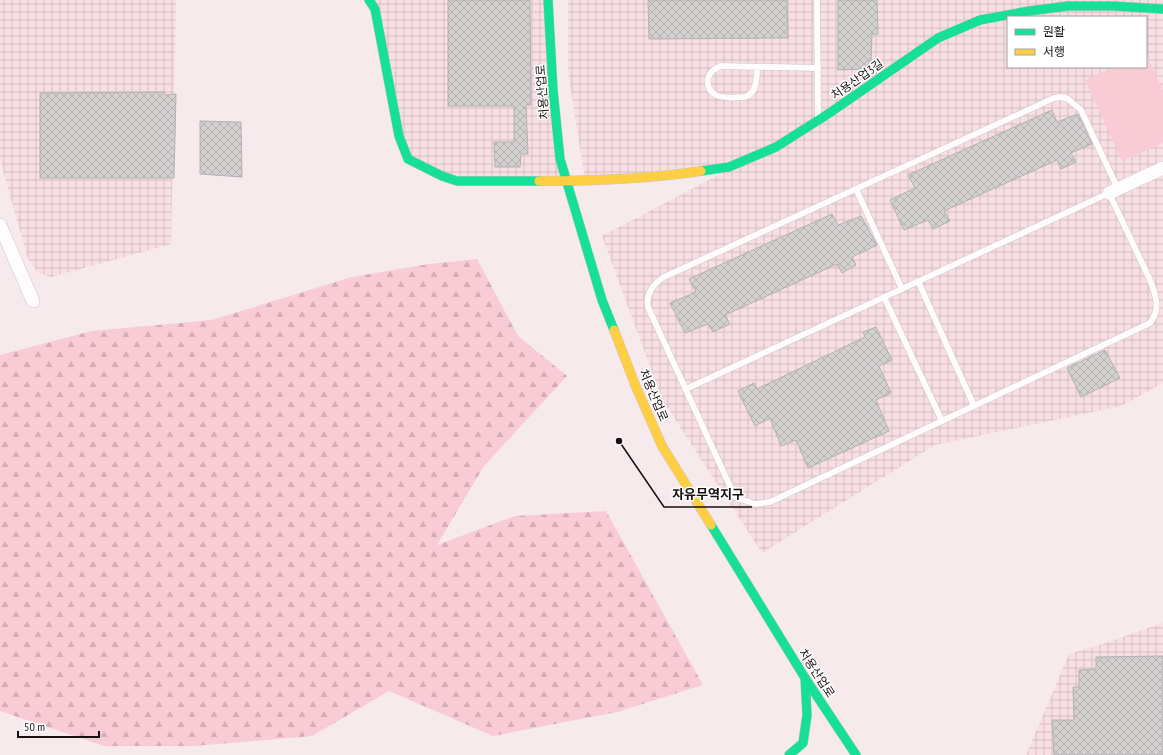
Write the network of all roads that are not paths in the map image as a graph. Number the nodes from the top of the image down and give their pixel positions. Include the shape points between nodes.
1 (369, 0) edge
2 (548, 0) edge
3 (817, 0) edge
4 (1163, 9) edge
5 (757, 67) junction
6 (818, 68) junction
7 (818, 120) junction
8 (1163, 168) edge
9 (566, 181) junction
10 (856, 189) junction
11 (1114, 191) junction
12 (0, 225) edge
13 (918, 281) junction
14 (902, 289) junction
15 (884, 297) junction
16 (33, 302) dead end
17 (686, 389) junction
18 (974, 406) junction
19 (942, 421) junction
20 (805, 678) junction
21 (789, 755) edge
22 (856, 755) edge

1 - 9 main road, 처용산업3길 via 375,9 399,136 408,159 457,181
2 - 9 main road, 처용산업로 via 552,90 560,159
3 - 6 lane
4 - 7 main road, 처용산업3길 via 1068,6 980,20 938,38
5 - 5 lane via 715,68 708,75 707,85 719,97 745,98 755,87
5 - 6 lane
6 - 7 lane
7 - 9 main road, 처용산업3길 via 776,147 729,167 675,175
8 - 11 street
9 - 20 main road, 처용산업로 via 602,300 662,446
10 - 11 lane via 1054,98 1061,98 1068,99 1081,110
10 - 14 lane
10 - 17 lane via 655,283 647,300 648,307
11 - 13 lane
11 - 18 lane via 1156,295 1157,308 1150,323
12 - 16 street
13 - 14 lane
13 - 18 lane
14 - 15 lane
15 - 17 lane
15 - 19 lane
17 - 19 lane via 735,497 755,504 770,502
18 - 19 lane
20 - 21 main road via 807,715 803,744
20 - 22 main road, 처용산업로

